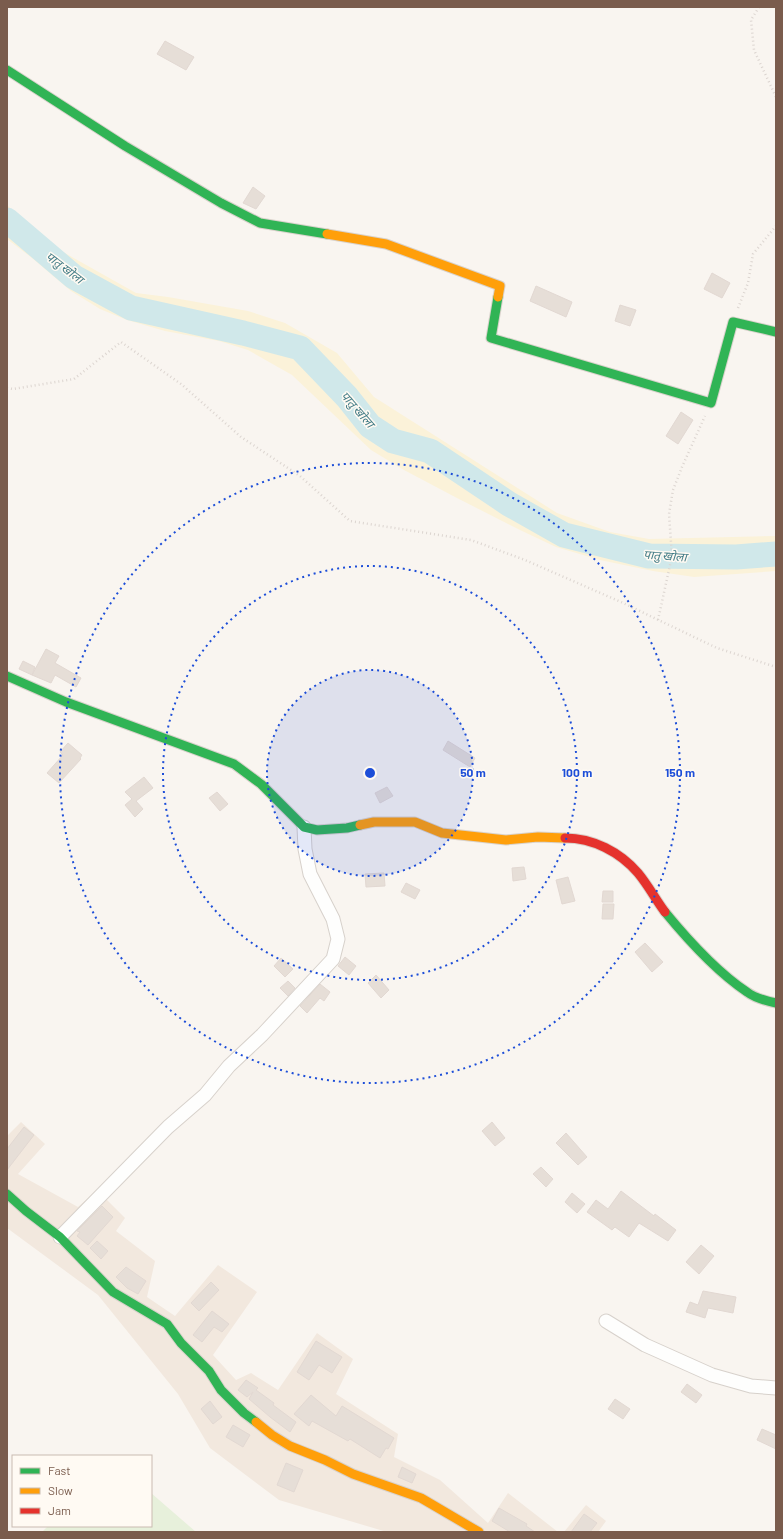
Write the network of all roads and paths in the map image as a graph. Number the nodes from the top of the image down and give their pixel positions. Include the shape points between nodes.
1 (759, 7) edge
2 (7, 70) edge
3 (776, 97) edge
4 (776, 226) edge
5 (733, 322) junction
6 (776, 332) edge
7 (7, 388) edge
8 (710, 403) junction
9 (658, 620) junction
10 (776, 667) edge
11 (7, 676) edge
12 (304, 826) junction
13 (776, 1003) edge
14 (7, 1194) edge
15 (60, 1237) junction
16 (606, 1321) dead end
17 (776, 1388) edge
18 (479, 1532) edge

1 - 3 path via 751,20 754,50
2 - 8 street via 125,146 260,223 386,244 500,286 491,338
4 - 5 path via 753,254 748,283
5 - 6 street
5 - 8 street
7 - 9 path via 74,379 121,342 181,384 241,437 300,476 350,521 471,540 525,560
8 - 9 path via 673,490 669,514 672,556
9 - 10 path via 717,648
11 - 12 street via 66,702 234,764 261,784
12 - 13 street via 317,830 361,826 374,822 415,822 442,833 506,840 538,836 577,838 600,845 619,855 638,873 665,913 728,977 748,993
12 - 15 street via 310,874 333,919 338,940 333,959 262,1035 229,1066 205,1095 168,1127
14 - 15 street
15 - 18 street via 113,1292 167,1324 209,1371 221,1390 244,1413 272,1435 290,1446 353,1474 421,1498
16 - 17 street via 645,1345 712,1375 751,1386

